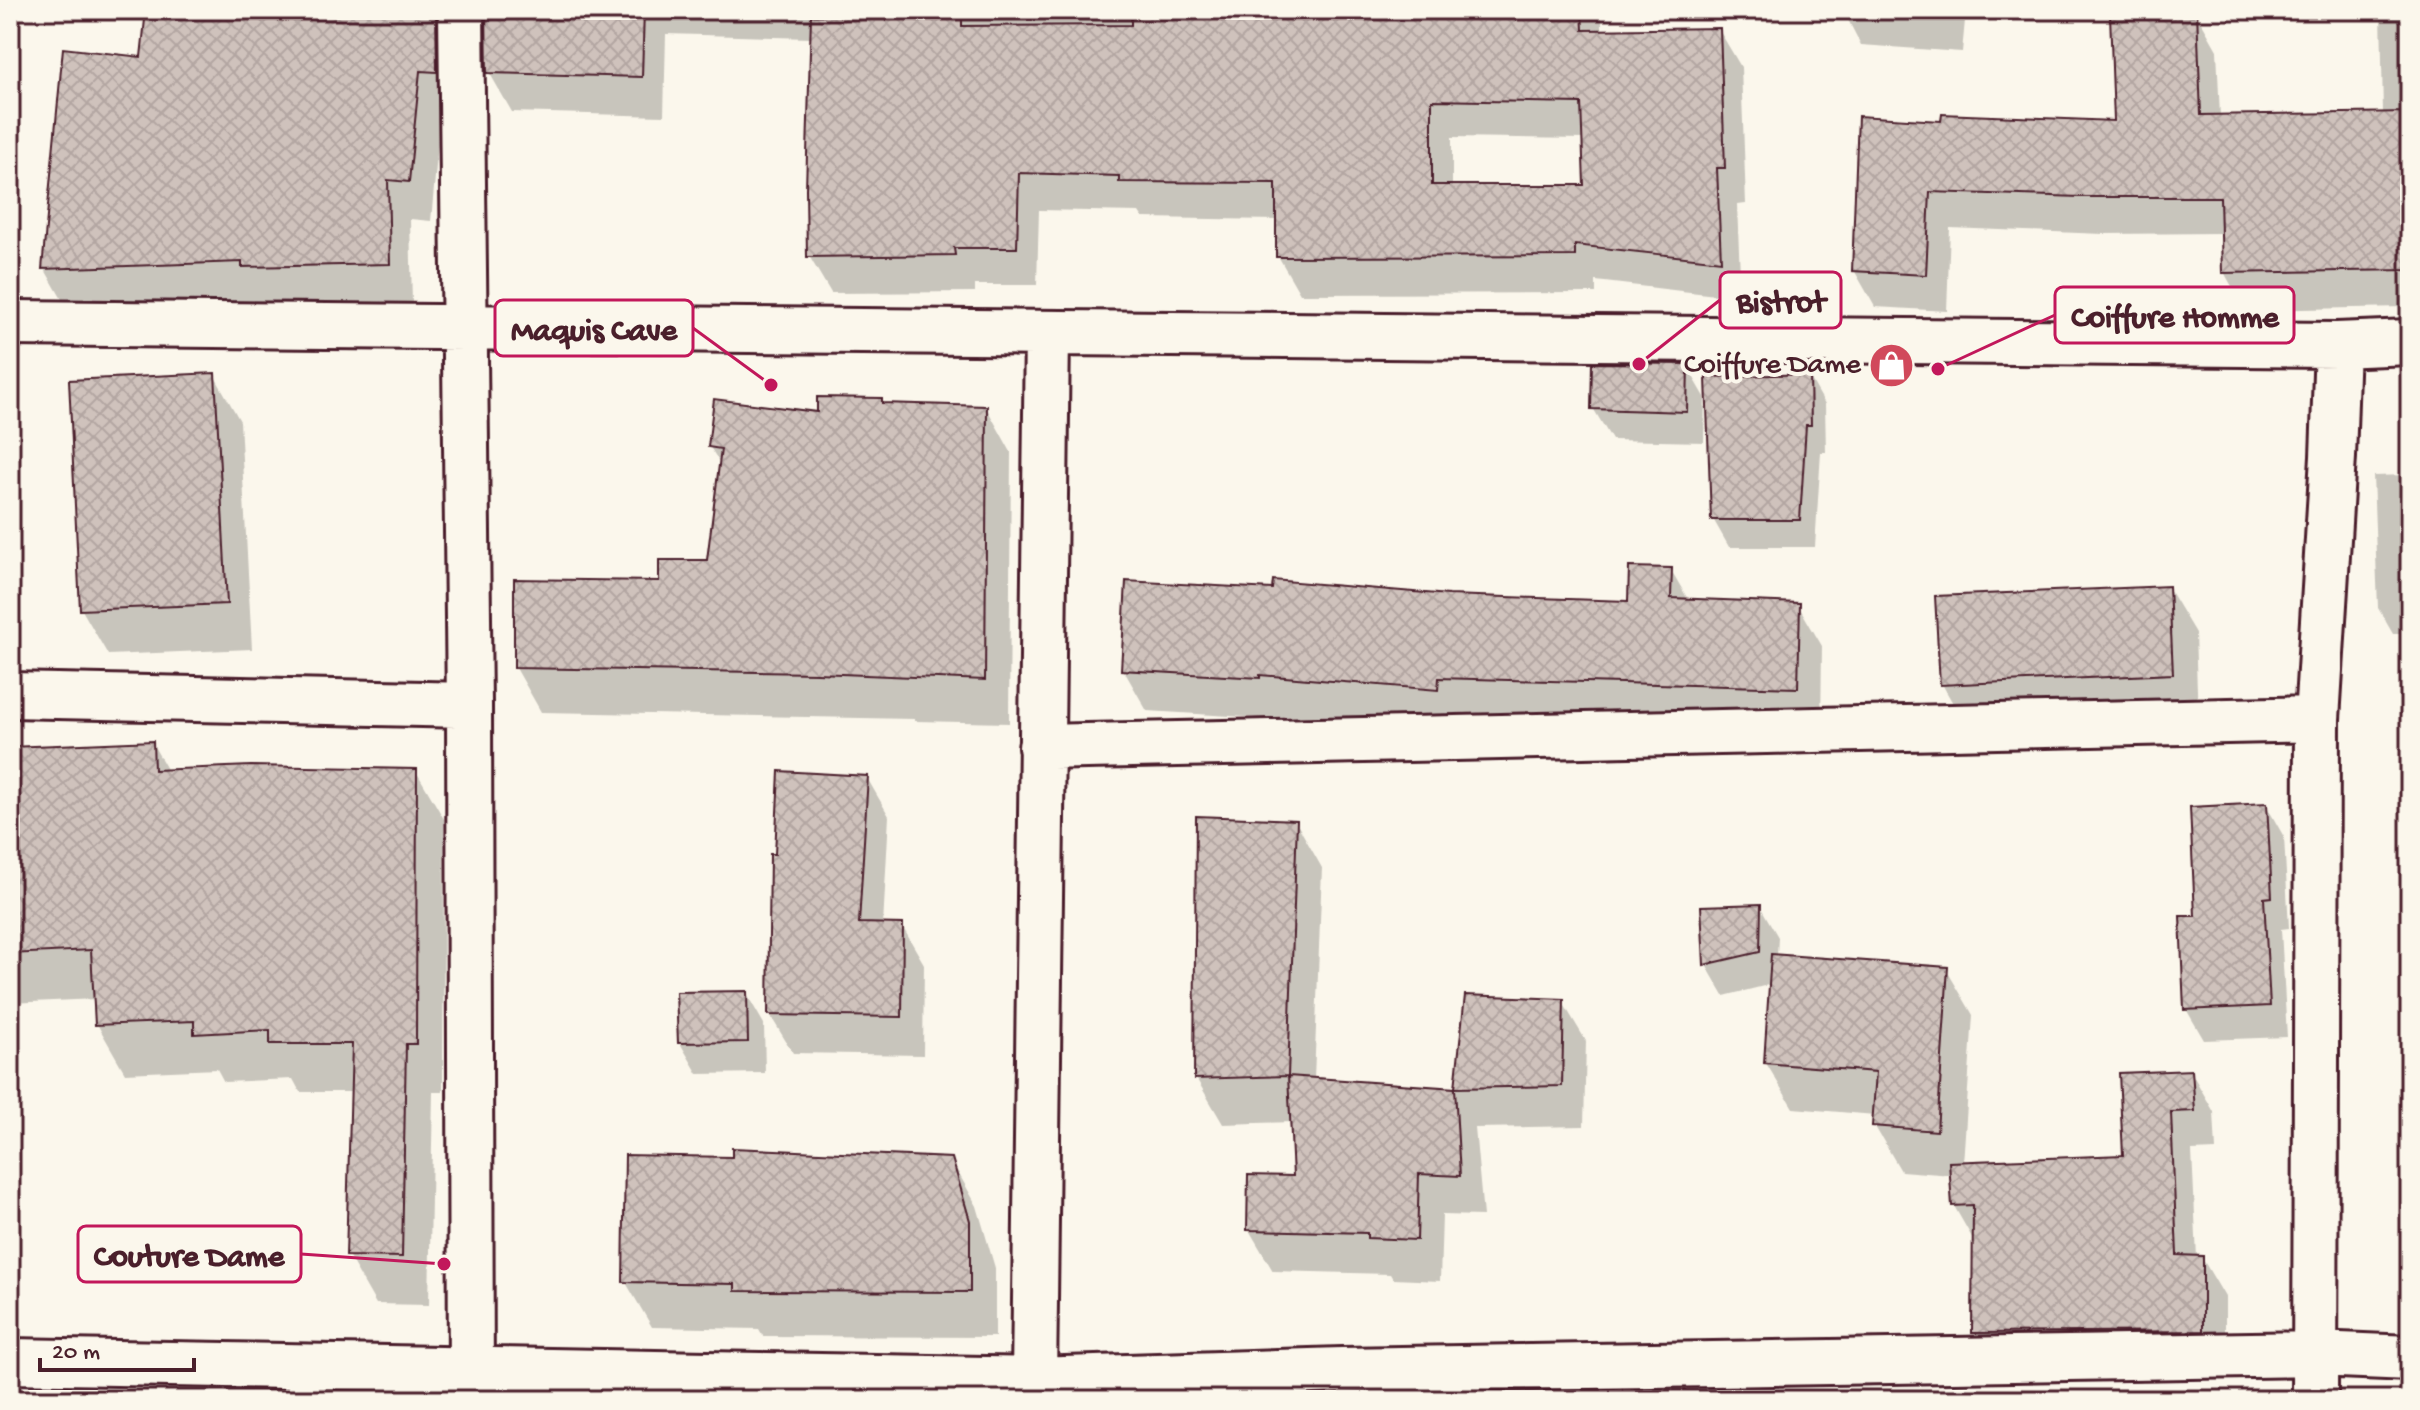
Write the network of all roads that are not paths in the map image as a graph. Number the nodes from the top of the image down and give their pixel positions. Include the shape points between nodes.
1 (461, 10) edge
2 (10, 323) edge
3 (464, 328) junction
4 (1047, 334) junction
5 (2410, 342) edge
6 (2337, 345) junction
7 (10, 695) edge
8 (469, 705) junction
9 (2317, 719) junction
10 (1041, 747) junction
11 (2316, 1354) junction
12 (2410, 1358) edge
13 (10, 1361) edge
14 (1034, 1380) junction
15 (471, 1384) edge
16 (2315, 1400) edge

1 - 3 street
2 - 3 street
3 - 4 street
3 - 8 street
4 - 6 street
4 - 10 street
5 - 6 street
6 - 9 street
7 - 8 street
8 - 15 street
9 - 10 street
9 - 11 street
10 - 14 street
11 - 12 street
11 - 14 street
11 - 16 street
13 - 15 street
14 - 15 street

